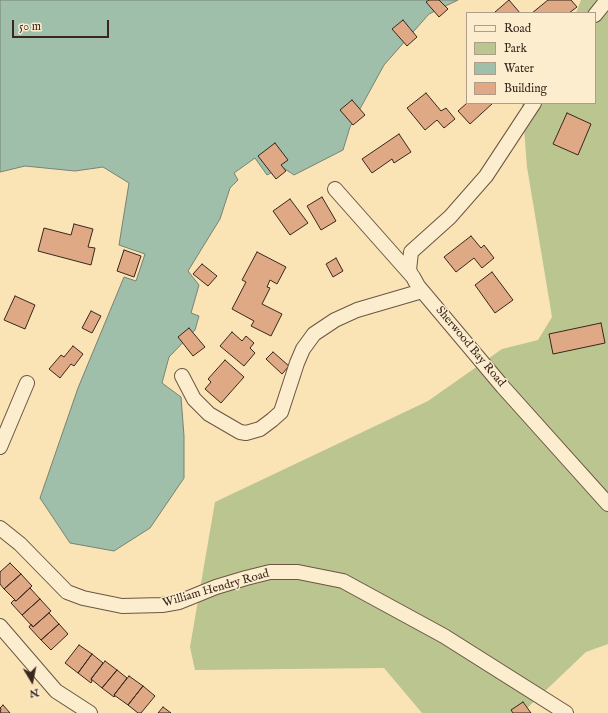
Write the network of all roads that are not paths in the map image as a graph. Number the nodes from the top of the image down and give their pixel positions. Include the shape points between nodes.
1 (607, 0) edge
2 (596, 14) edge
3 (533, 104) edge
4 (335, 190) dead end
5 (413, 277) junction
6 (422, 291) junction
7 (182, 376) dead end
8 (27, 383) dead end
9 (0, 447) edge
10 (608, 504) edge
11 (0, 528) edge
12 (0, 626) edge
13 (90, 713) edge
14 (566, 713) edge

1 - 2 street
3 - 5 street via 486,176 450,217 411,252 409,270
4 - 5 street, Sherwood Bay Road
5 - 6 street, Sherwood Bay Road
6 - 7 street via 357,310 314,334 297,363 281,412 260,429 240,432 208,414 194,399
6 - 10 street, Sherwood Bay Road
8 - 9 street
11 - 14 street, William Hendry Road via 20,544 67,592 122,606 156,606 179,602 216,587 270,572 298,572 343,581 444,636
12 - 13 street via 56,691

